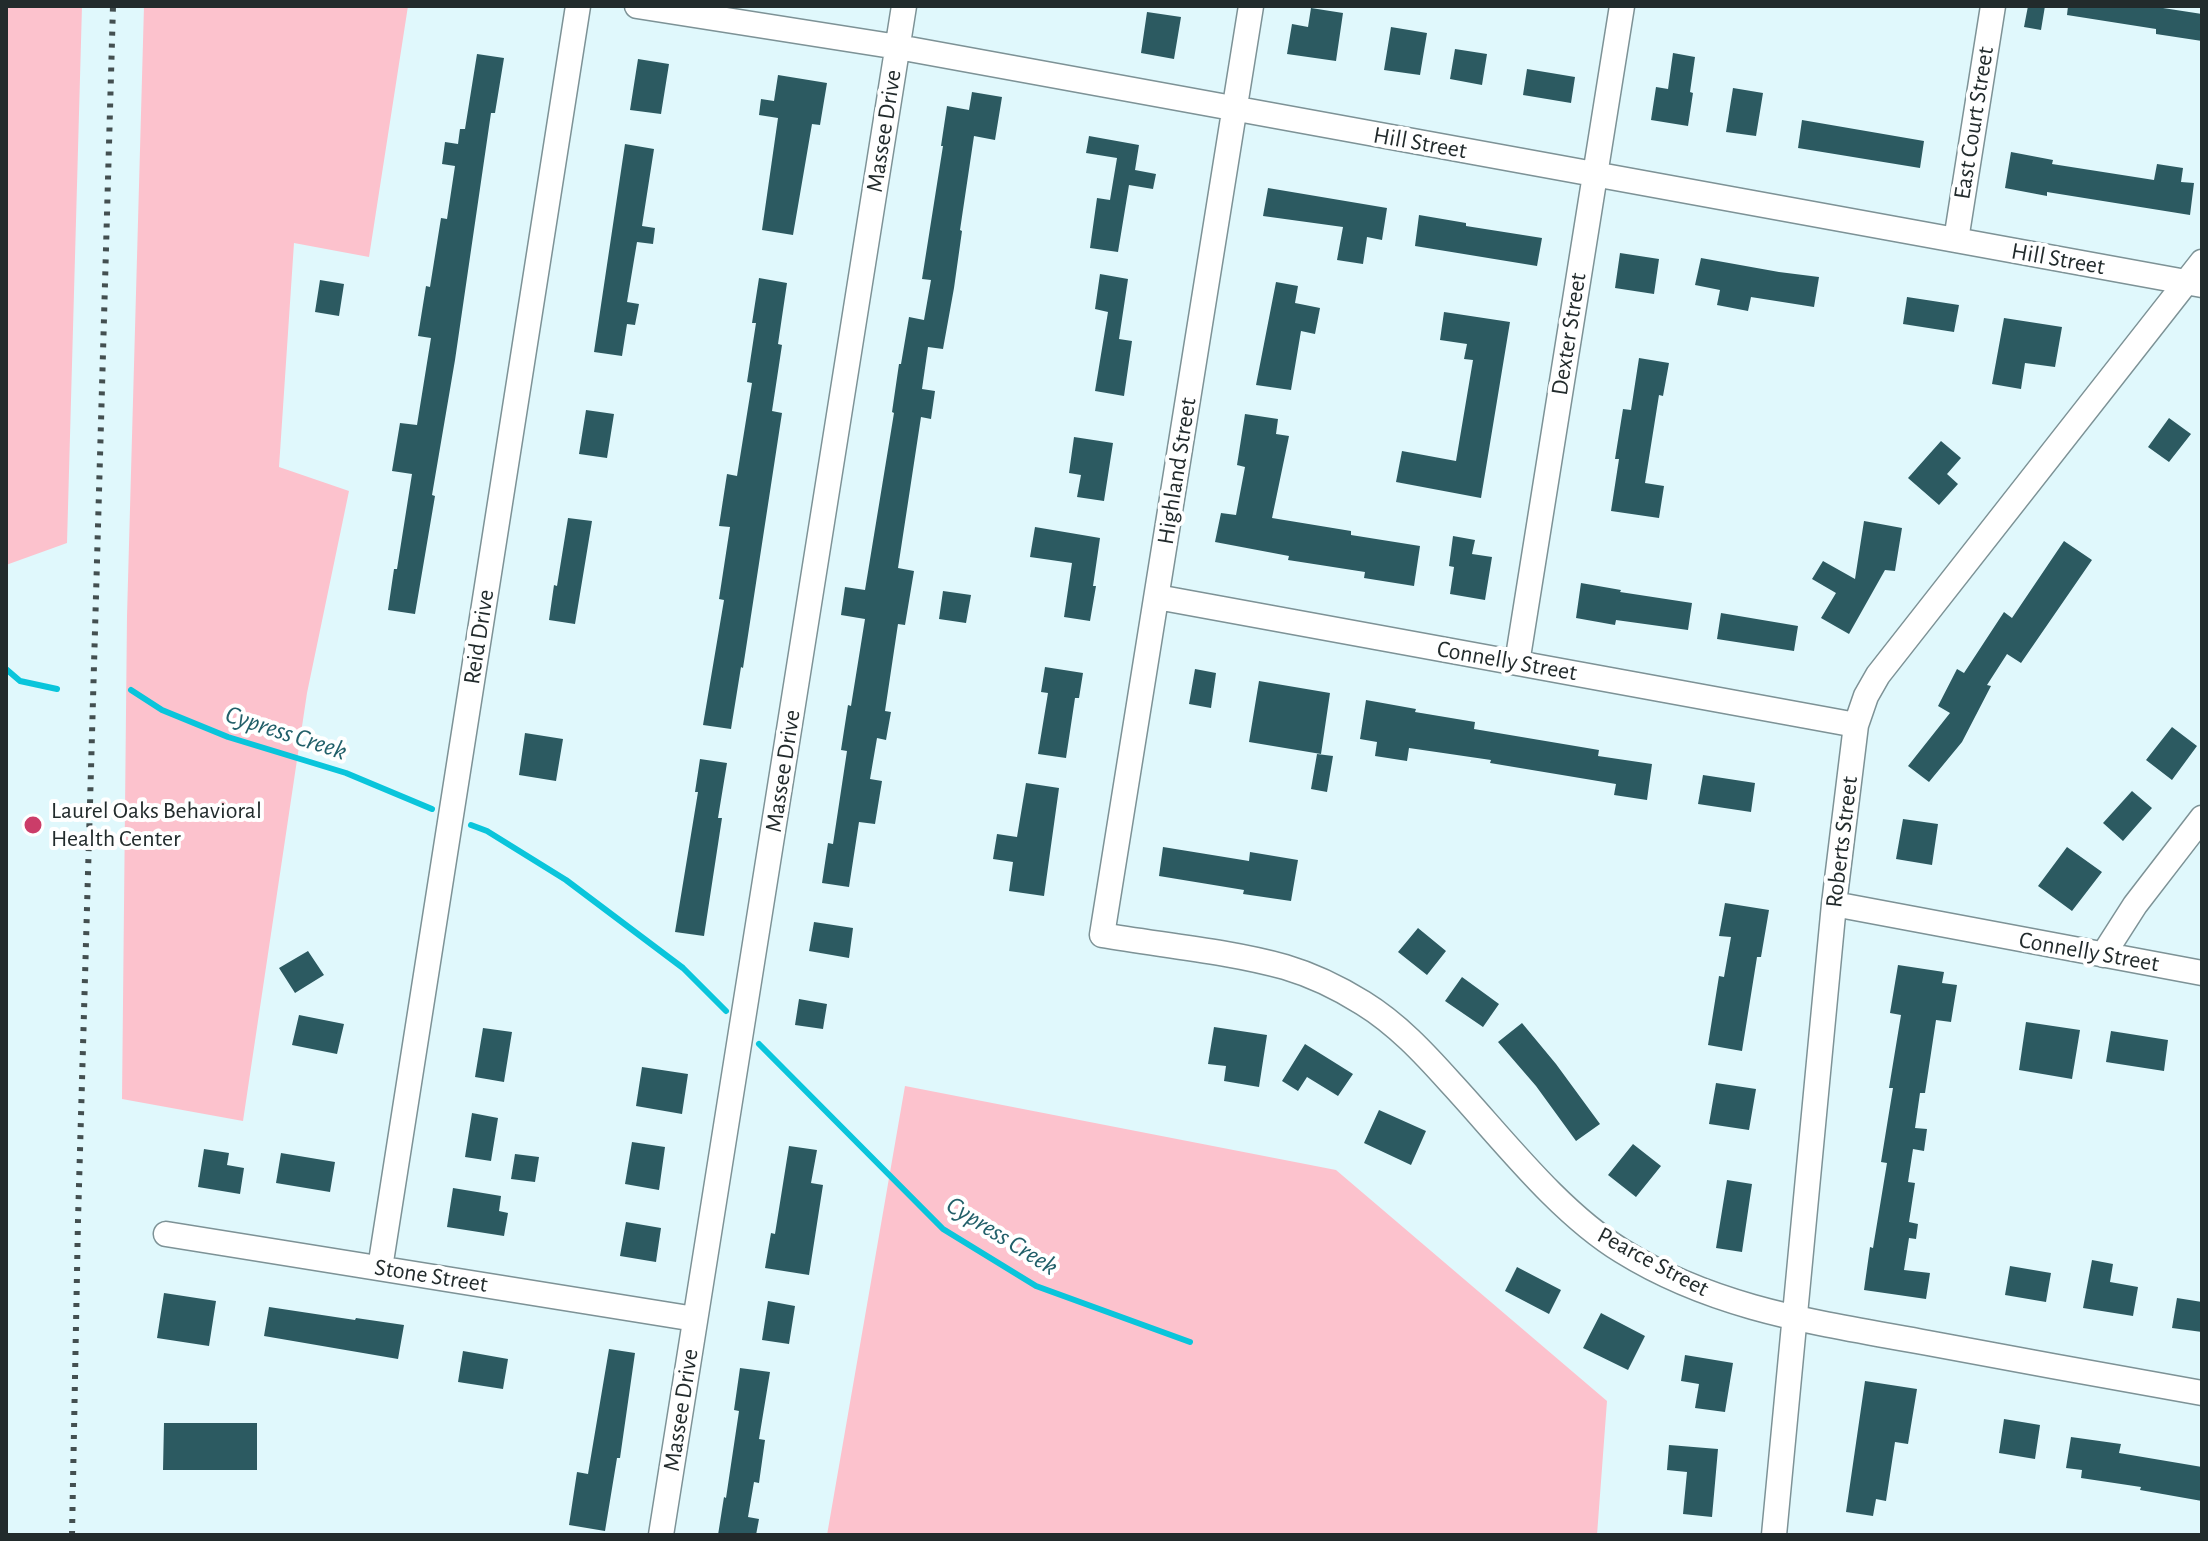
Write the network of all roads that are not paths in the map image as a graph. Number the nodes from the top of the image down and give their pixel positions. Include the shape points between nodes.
1 (578, 6) edge
2 (637, 6) edge
3 (904, 6) edge
4 (1251, 6) edge
5 (1622, 6) edge
6 (1993, 6) edge
7 (898, 47) junction
8 (1234, 109) junction
9 (1595, 175) junction
10 (1956, 240) junction
11 (2202, 262) edge
12 (2194, 284) edge
13 (1157, 597) junction
14 (1517, 663) junction
15 (1856, 725) junction
16 (2202, 818) edge
17 (1834, 904) junction
18 (1102, 935) joint
19 (2103, 955) junction
20 (2202, 973) edge
21 (166, 1234) dead end
22 (380, 1268) junction
23 (695, 1319) junction
24 (1795, 1319) junction
25 (2202, 1393) edge
26 (661, 1535) edge
27 (1774, 1535) edge

1 - 22 street, Reid Drive
2 - 7 street, Hill Street
3 - 7 street, Massee Drive
4 - 8 street, Highland Street
5 - 9 street, Dexter Street
6 - 10 street, East Court Street
7 - 8 street, Hill Street
7 - 23 street, Massee Drive
8 - 9 street, Hill Street
8 - 13 street, Highland Street
9 - 10 street, Hill Street
9 - 14 street, Dexter Street
10 - 12 street, Hill Street
11 - 12 street, Roberts Street
12 - 15 street, Roberts Street via 1878,675
13 - 14 street, Connelly Street
13 - 18 street, Highland Street
14 - 15 street, Connelly Street
15 - 17 street, Roberts Street
16 - 19 street
17 - 19 street, Connelly Street
17 - 24 street, Roberts Street
18 - 24 street, Pearce Street via 1286,967 1365,1004 1426,1054 1587,1226 1671,1278
19 - 20 street, Connelly Street
21 - 22 street, Stone Street
22 - 23 street, Stone Street
23 - 26 street, Massee Drive
24 - 25 street, Pearce Street
24 - 27 street, Roberts Street

